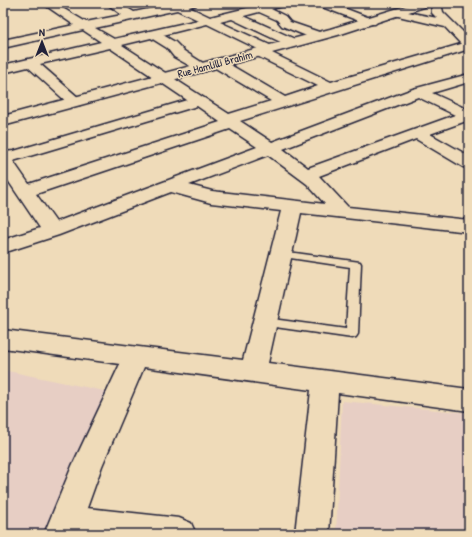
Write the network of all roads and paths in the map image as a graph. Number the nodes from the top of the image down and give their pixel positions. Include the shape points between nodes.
1 (51, 3) edge
2 (111, 3) edge
3 (192, 3) edge
4 (248, 3) edge
5 (284, 3) edge
6 (321, 3) edge
7 (426, 3) edge
8 (436, 3) edge
9 (464, 3) edge
10 (469, 5) edge
11 (178, 6) junction
12 (399, 8) edge
13 (261, 9) junction
14 (132, 16) junction
15 (233, 16) junction
16 (72, 18) junction
17 (209, 21) junction
18 (371, 22) junction
19 (448, 24) junction
20 (84, 26) junction
21 (27, 27) dead end
22 (154, 34) junction
23 (318, 36) junction
24 (293, 43) junction
25 (468, 43) edge
26 (3, 44) edge
27 (113, 44) junction
28 (264, 51) junction
29 (31, 63) junction
30 (217, 63) junction
31 (201, 68) junction
32 (3, 69) edge
33 (164, 78) junction
34 (469, 78) edge
35 (330, 86) junction
36 (418, 92) junction
37 (199, 101) junction
38 (75, 102) junction
39 (284, 102) junction
40 (466, 119) edge
41 (3, 121) edge
42 (230, 121) junction
43 (417, 133) junction
44 (270, 148) junction
45 (3, 158) edge
46 (469, 163) edge
47 (306, 175) junction
48 (170, 186) junction
49 (25, 191) junction
50 (292, 208) junction
51 (342, 212) junction
52 (469, 226) edge
53 (52, 231) junction
54 (3, 247) edge
55 (281, 254) junction
56 (265, 322) junction
57 (3, 339) edge
58 (136, 357) junction
59 (253, 371) junction
60 (325, 380) junction
61 (469, 400) edge
62 (64, 527) edge
63 (179, 534) edge
64 (312, 534) edge

1 - 16 street
2 - 14 street
3 - 11 street
4 - 13 street
5 - 13 street
6 - 18 street
7 - 12 street, Rue Hamlilli Brahim
8 - 19 street via 438,13
9 - 10 street
11 - 14 street
11 - 17 street
12 - 18 street, Rue Hamlilli Brahim
12 - 19 street
13 - 15 street
13 - 23 street via 281,18 286,24
14 - 20 street
15 - 17 street
15 - 24 street
16 - 20 street
16 - 21 street
17 - 22 street
17 - 28 street
18 - 23 street, Rue Hamlilli Brahim
19 - 25 street
20 - 26 street
20 - 27 street
22 - 27 street
22 - 31 street
23 - 24 street, Rue Hamlilli Brahim
24 - 28 street, Rue Hamlilli Brahim
25 - 35 street
27 - 29 street
27 - 33 street
28 - 30 street, Rue Hamlilli Brahim
28 - 35 street
29 - 32 street
29 - 38 street
30 - 31 street, Rue Hamlilli Brahim
30 - 39 street
31 - 33 street, Rue Hamlilli Brahim
33 - 37 street
33 - 38 street, Rue Hamlilli Brahim
34 - 36 street
35 - 39 street
36 - 40 street
36 - 44 street
37 - 42 street
37 - 45 street
38 - 41 street, Rue Hamlilli Brahim
39 - 42 street
40 - 43 street
42 - 44 street
42 - 49 street
43 - 46 street
43 - 47 street
44 - 47 street
44 - 48 street
45 - 49 street
47 - 51 street
48 - 50 street via 211,196
48 - 53 street
49 - 53 street
50 - 51 street
50 - 55 street
51 - 52 street
53 - 54 street
55 - 56 street
55 - 56 lane via 356,264 352,334
56 - 59 street
57 - 58 street
58 - 59 street
58 - 62 street via 87,466
59 - 60 street
60 - 61 street
60 - 64 street
62 - 63 street

